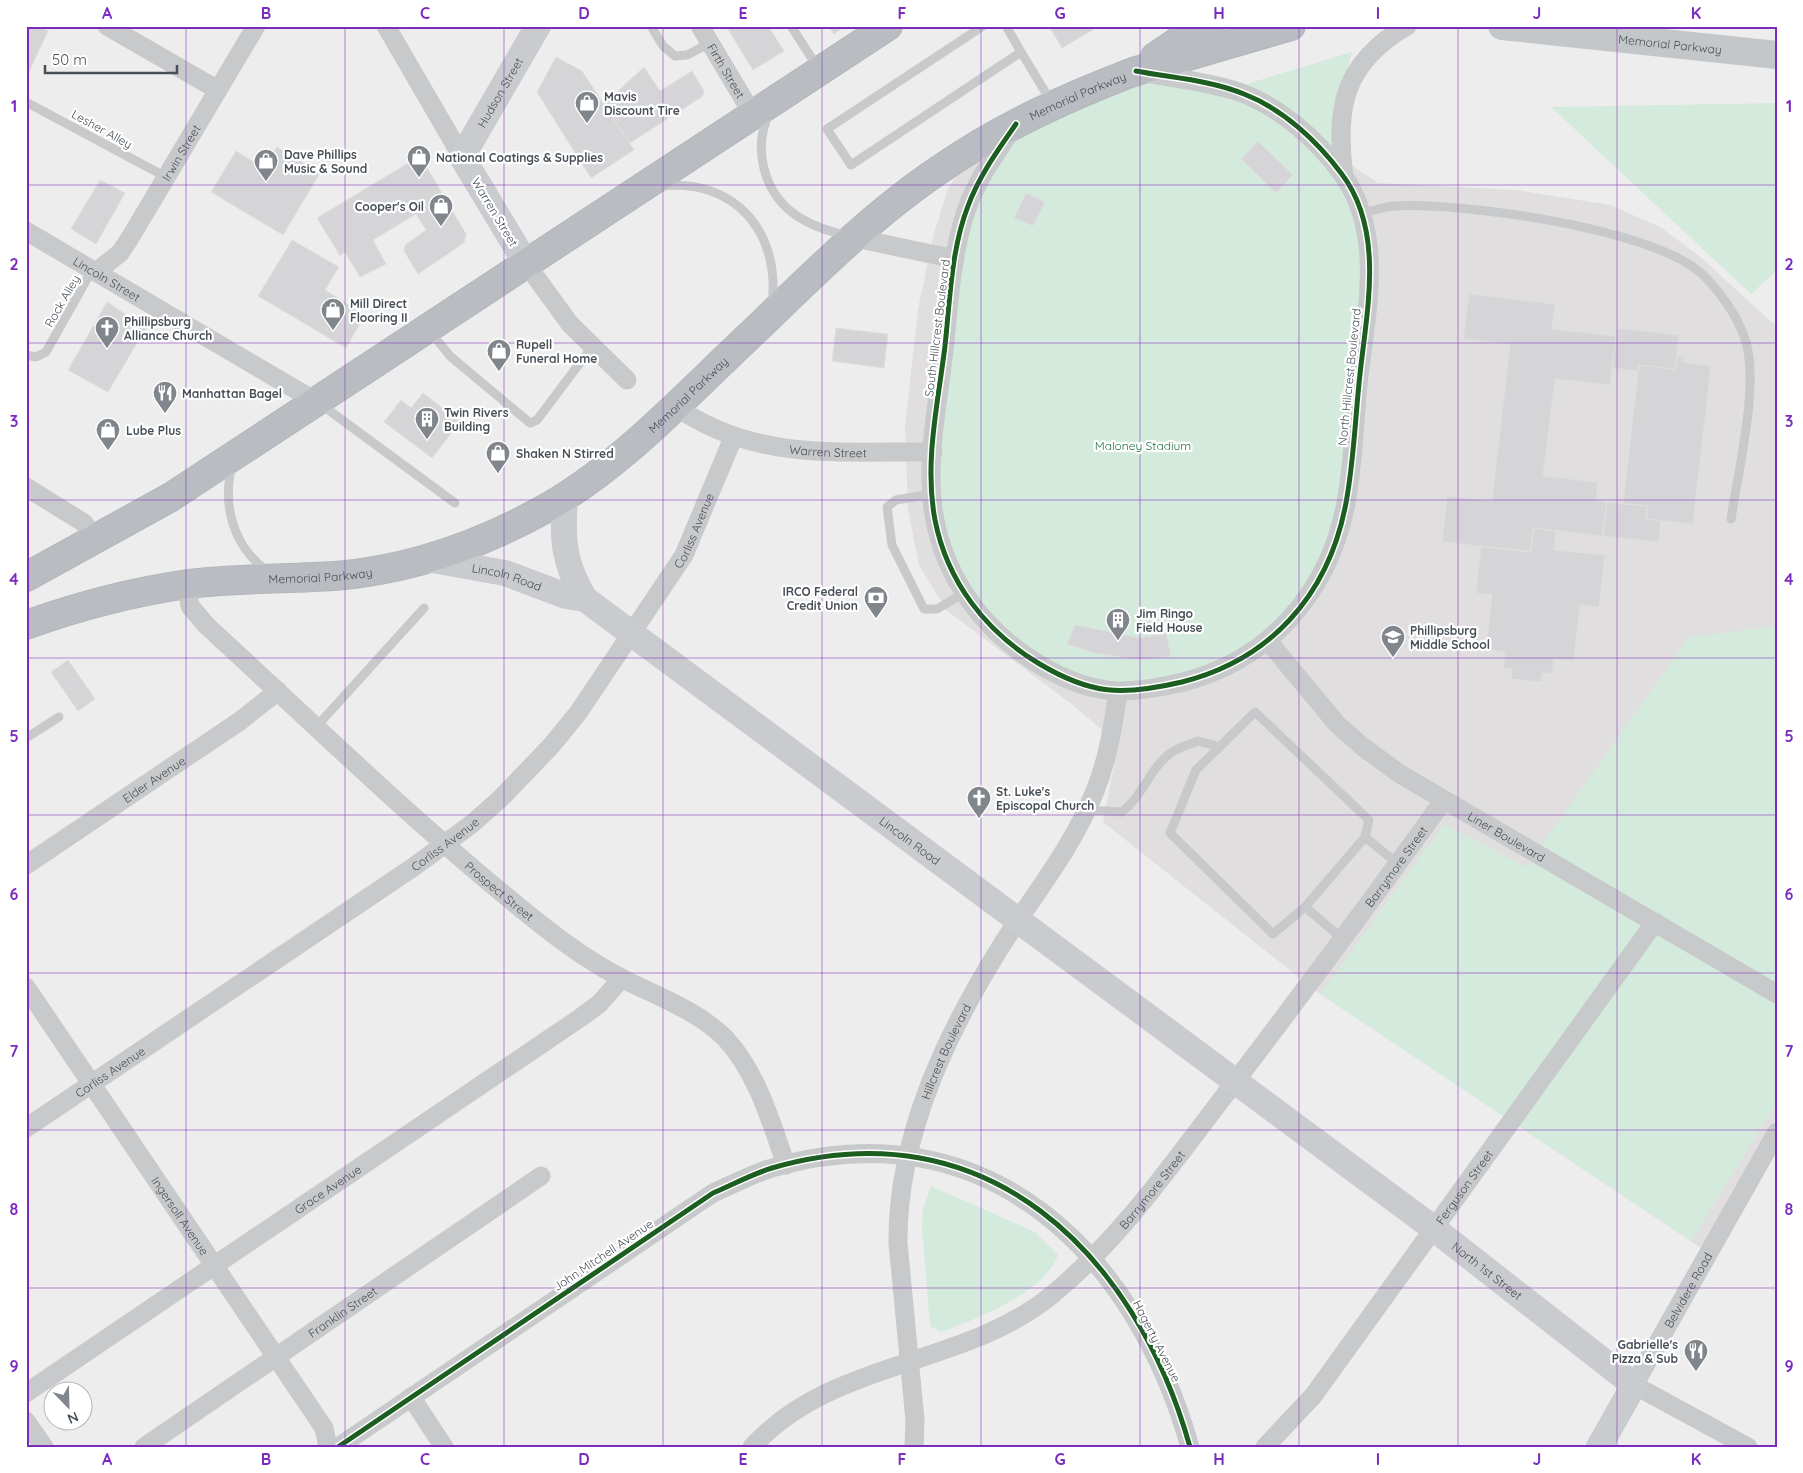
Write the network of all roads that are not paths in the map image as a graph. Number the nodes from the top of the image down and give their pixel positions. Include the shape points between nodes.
1 (108, 26) edge
2 (256, 26) edge
3 (386, 26) edge
4 (538, 26) edge
5 (651, 26) edge
6 (700, 26) edge
7 (792, 26) edge
8 (888, 26) edge
9 (983, 26) edge
10 (1006, 26) edge
11 (1210, 26) edge
12 (1291, 26) edge
13 (1407, 26) edge
14 (1502, 26) edge
15 (710, 43) junction
16 (1021, 52) junction
17 (1773, 53) edge
18 (820, 71) junction
19 (1136, 72) junction
20 (218, 90) junction
21 (776, 100) junction
22 (26, 102) edge
23 (1053, 105) junction
24 (753, 115) junction
25 (1016, 124) junction
26 (462, 157) junction
27 (1344, 176) junction
28 (166, 177) junction
29 (645, 188) junction
30 (1361, 214) junction
31 (26, 232) edge
32 (855, 238) junction
33 (955, 259) junction
34 (527, 265) junction
35 (96, 272) junction
36 (771, 315) junction
37 (429, 329) junction
38 (592, 347) junction
39 (26, 355) edge
40 (627, 380) dead end
41 (317, 402) junction
42 (675, 406) junction
43 (734, 438) junction
44 (933, 452) junction
45 (234, 455) junction
46 (26, 487) edge
47 (932, 494) junction
48 (565, 497) junction
49 (455, 503) dead end
50 (1731, 519) dead end
51 (96, 540) junction
52 (427, 559) junction
53 (26, 578) edge
54 (280, 579) junction
55 (187, 584) junction
56 (964, 593) junction
57 (585, 599) junction
58 (424, 608) dead end
59 (26, 625) edge
60 (632, 632) junction
61 (1268, 641) junction
62 (278, 691) junction
63 (1118, 692) junction
64 (59, 717) dead end
65 (316, 726) junction
66 (26, 738) edge
67 (1220, 747) junction
68 (1443, 801) junction
69 (1087, 810) junction
70 (1365, 837) junction
71 (446, 844) junction
72 (1398, 864) junction
73 (26, 865) edge
74 (1305, 907) junction
75 (1020, 920) junction
76 (1655, 922) junction
77 (1343, 938) junction
78 (622, 978) junction
79 (28, 992) edge
80 (1777, 994) edge
81 (1235, 1081) junction
82 (92, 1084) junction
83 (26, 1128) edge
84 (1777, 1132) edge
85 (908, 1158) junction
86 (786, 1165) junction
87 (541, 1176) dead end
88 (1433, 1228) junction
89 (1090, 1257) junction
90 (215, 1266) junction
91 (276, 1357) junction
92 (910, 1360) junction
93 (1634, 1385) junction
94 (26, 1393) edge
95 (411, 1397) junction
96 (26, 1421) edge
97 (44, 1447) edge
98 (144, 1447) edge
99 (328, 1447) edge
100 (338, 1447) edge
101 (444, 1447) edge
102 (752, 1447) edge
103 (914, 1447) edge
104 (1190, 1447) edge
105 (1265, 1447) edge
106 (1599, 1447) edge
107 (1748, 1447) edge

1 - 20 street
2 - 20 street, Irwin Street
3 - 26 street, Warren Street
4 - 26 main road, Hudson Street
5 - 15 lane via 663,46 675,56 687,55
6 - 15 street, Firth Street
7 - 18 lane
8 - 18 highway
9 - 16 lane via 827,129 851,165
10 - 16 lane
11 - 19 highway via 1180,40
12 - 19 highway, Memorial Parkway
13 - 27 street, North Hillcrest Boulevard via 1388,37 1370,54 1349,85 1340,128
14 - 17 main road, Memorial Parkway
15 - 24 street, Firth Street
16 - 23 lane
18 - 21 highway
19 - 23 highway, Memorial Parkway
19 - 27 street, North Hillcrest Boulevard via 1195,80 1255,98 1305,134
20 - 28 street, Irwin Street
21 - 24 highway
21 - 32 lane via 762,134 761,148 771,188 786,208 796,215 821,228
22 - 28 lane, Lesher Alley
23 - 25 highway, Memorial Parkway
24 - 29 highway
25 - 32 highway, Memorial Parkway via 937,171
25 - 33 street, South Hillcrest Boulevard via 976,188 962,225
26 - 34 main road, Warren Street
27 - 30 street, North Hillcrest Boulevard
28 - 35 street, Irwin Street via 120,253
29 - 34 highway
29 - 36 lane via 671,185 700,187 721,194 741,208 757,226 768,251 774,281
30 - 50 lane via 1392,206 1505,213 1574,225 1642,243 1700,272 1734,315 1745,339 1750,364 1750,388
30 - 61 street, North Hillcrest Boulevard via 1370,261 1346,506 1322,576 1290,622
31 - 35 street, Lincoln Street
32 - 33 street, South Hillcrest Boulevard
32 - 36 highway, Memorial Parkway
33 - 44 street, South Hillcrest Boulevard
34 - 37 highway
34 - 38 street, Warren Street via 570,324
35 - 39 lane, Rock Alley via 87,279 46,352 36,357
35 - 41 street, Lincoln Street
36 - 42 highway, Memorial Parkway
37 - 38 lane via 450,356 530,423 537,420
37 - 41 highway
38 - 40 street, Warren Street
41 - 45 highway
41 - 49 lane
42 - 43 street, Warren Street
42 - 48 highway, Memorial Parkway via 604,469
43 - 44 street, Warren Street via 806,450
43 - 60 street, Corliss Avenue via 684,556
44 - 47 street, South Hillcrest Boulevard
45 - 51 highway
45 - 54 lane via 227,489 232,521 252,558
46 - 51 street via 84,523
47 - 56 street, South Hillcrest Boulevard via 942,549
47 - 56 lane via 896,500 887,507 892,545 924,609 937,609
48 - 52 highway, Memorial Parkway via 501,532
48 - 57 main road, Lincoln Road via 565,556 572,577
51 - 53 highway
52 - 54 highway, Memorial Parkway via 362,572
52 - 57 main road, Lincoln Road via 505,573 566,596
54 - 55 highway, Memorial Parkway
55 - 59 highway, Memorial Parkway via 113,598
55 - 62 street, Prospect Street via 190,606 197,616
56 - 63 street, South Hillcrest Boulevard via 996,631 1031,659 1075,683 1091,689
57 - 60 main road, Lincoln Road
58 - 65 lane
60 - 71 street, Corliss Avenue via 578,713 551,746 501,798
60 - 75 main road, Lincoln Road
61 - 63 street, North Hillcrest Boulevard via 1241,660 1217,671 1165,686
61 - 68 street, Liner Boulevard via 1337,724 1400,774
62 - 65 street, Prospect Street
62 - 73 street, Elder Avenue via 240,721
63 - 69 street, Hillcrest Boulevard via 1111,740
64 - 66 lane
65 - 71 street, Prospect Street
67 - 69 lane via 1198,741 1172,752 1154,770 1132,804 1122,812
67 - 70 lane via 1256,712 1369,820
67 - 74 lane via 1196,770 1170,833 1273,934
68 - 72 street, Barrymore Street
68 - 76 street, Liner Boulevard
69 - 75 street, Hillcrest Boulevard
70 - 72 lane
70 - 74 lane
71 - 78 street, Prospect Street via 540,924
71 - 82 street, Corliss Avenue
72 - 77 street, Barrymore Street
74 - 77 lane
75 - 81 main road, Lincoln Road
75 - 85 street, Hillcrest Boulevard via 951,1036 916,1125
76 - 80 street, Liner Boulevard
76 - 88 street, Ferguson Street
77 - 81 street, Barrymore Street
78 - 86 street, Prospect Street via 699,1019 734,1048 751,1075
78 - 90 street, Grace Avenue via 605,999 580,1018
79 - 82 street, Ingersoll Avenue
81 - 88 main road, North 1st Street
81 - 89 street, Barrymore Street via 1166,1172
82 - 83 street, Corliss Avenue
82 - 90 street, Ingersoll Avenue
84 - 93 street, Belvidere Road
85 - 86 street, John Mitchell Avenue via 838,1156
85 - 89 street, Hagerty Avenue via 944,1164 1006,1188 1066,1230
85 - 92 street, Hillcrest Boulevard via 898,1213 898,1243
86 - 95 street, John Mitchell Avenue via 713,1194
87 - 91 street, Franklin Street
88 - 93 main road, North 1st Street
88 - 105 street, Ferguson Street via 1313,1396
89 - 92 street, Barrymore Street via 1054,1293 1006,1324
89 - 104 street, Hagerty Avenue via 1122,1297 1157,1360
90 - 91 street, Ingersoll Avenue
90 - 94 street, Grace Avenue
91 - 98 street, Franklin Street
91 - 99 street, Ingersoll Avenue via 324,1428
92 - 102 street, Barrymore Street via 860,1377 805,1402 779,1420
92 - 103 street, Hillcrest Boulevard
93 - 106 main road, Belvidere Road
93 - 107 street, North 1st Street
95 - 100 street, John Mitchell Avenue
95 - 101 street
96 - 97 street

